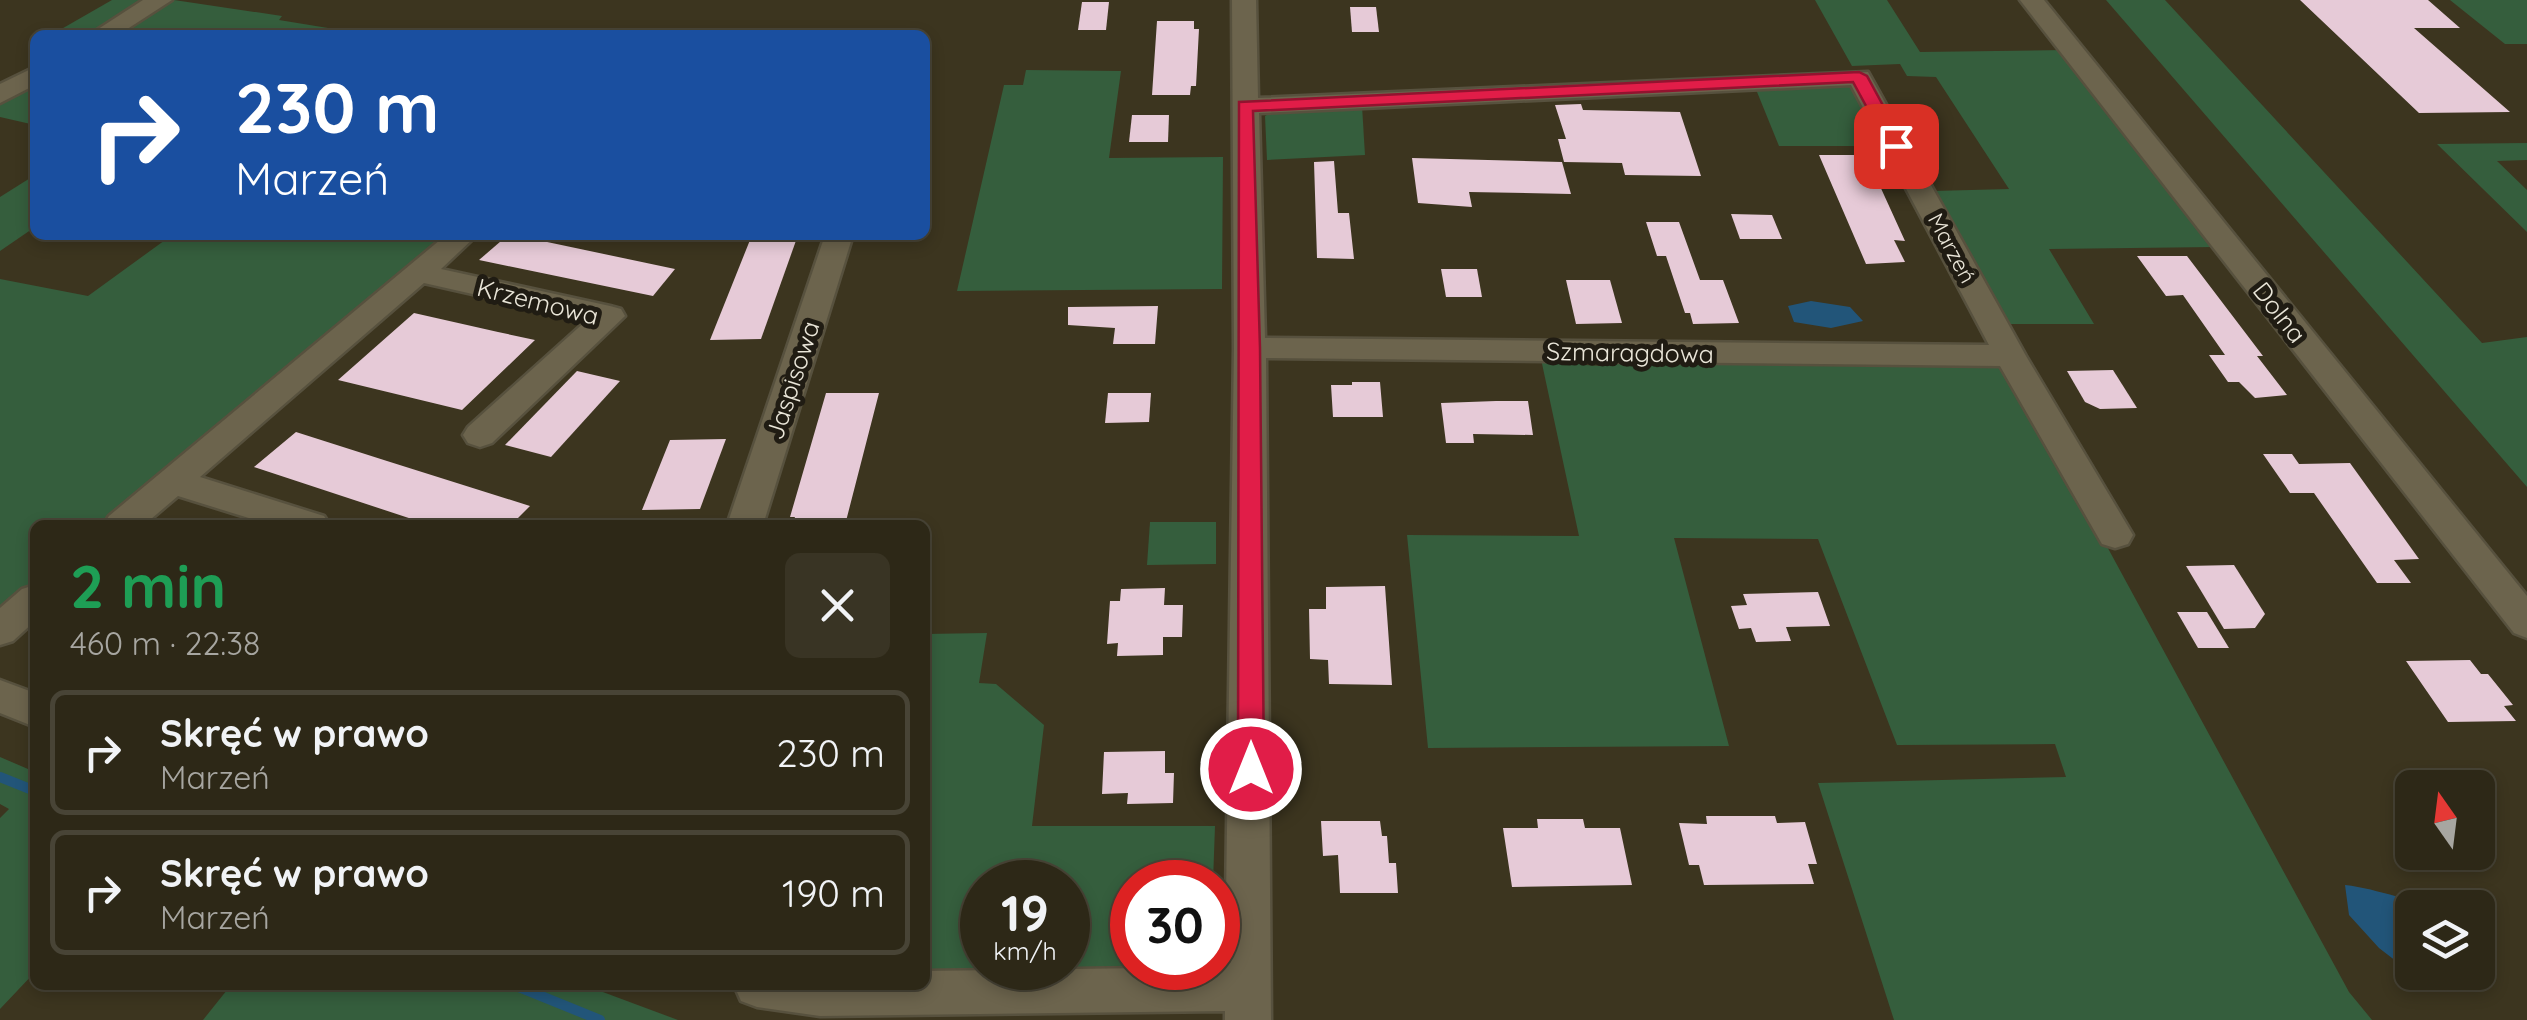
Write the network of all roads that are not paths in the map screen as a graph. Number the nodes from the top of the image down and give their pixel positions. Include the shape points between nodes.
1 (160, 0) edge
2 (1244, 0) edge
3 (2032, 0) edge
4 (109, 30) edge
5 (1888, 75) dead end
6 (1859, 76) junction
7 (30, 77) edge
8 (0, 95) edge
9 (1245, 106) junction
10 (457, 240) edge
11 (837, 240) edge
12 (418, 272) junction
13 (1250, 348) junction
14 (2010, 356) junction
15 (480, 434) dead end
16 (172, 481) junction
17 (127, 520) edge
18 (296, 520) edge
19 (748, 520) edge
20 (2115, 535) dead end
21 (30, 603) edge
22 (2527, 623) edge
23 (0, 630) edge
24 (0, 696) edge
25 (30, 709) edge
26 (792, 990) edge
27 (1249, 1004) edge

1 - 4 street
2 - 9 street
3 - 22 street, Dolna
5 - 6 street
6 - 9 street
6 - 14 street, Marzeń
7 - 8 street
9 - 13 street
10 - 12 street
11 - 19 street, Jaspisowa
12 - 15 street, Krzemowa via 610,316
12 - 16 street
13 - 14 street, Szmaragdowa
13 - 27 street
14 - 20 street, Marzeń
16 - 17 street
16 - 18 street
21 - 23 street
24 - 25 street
26 - 27 street

